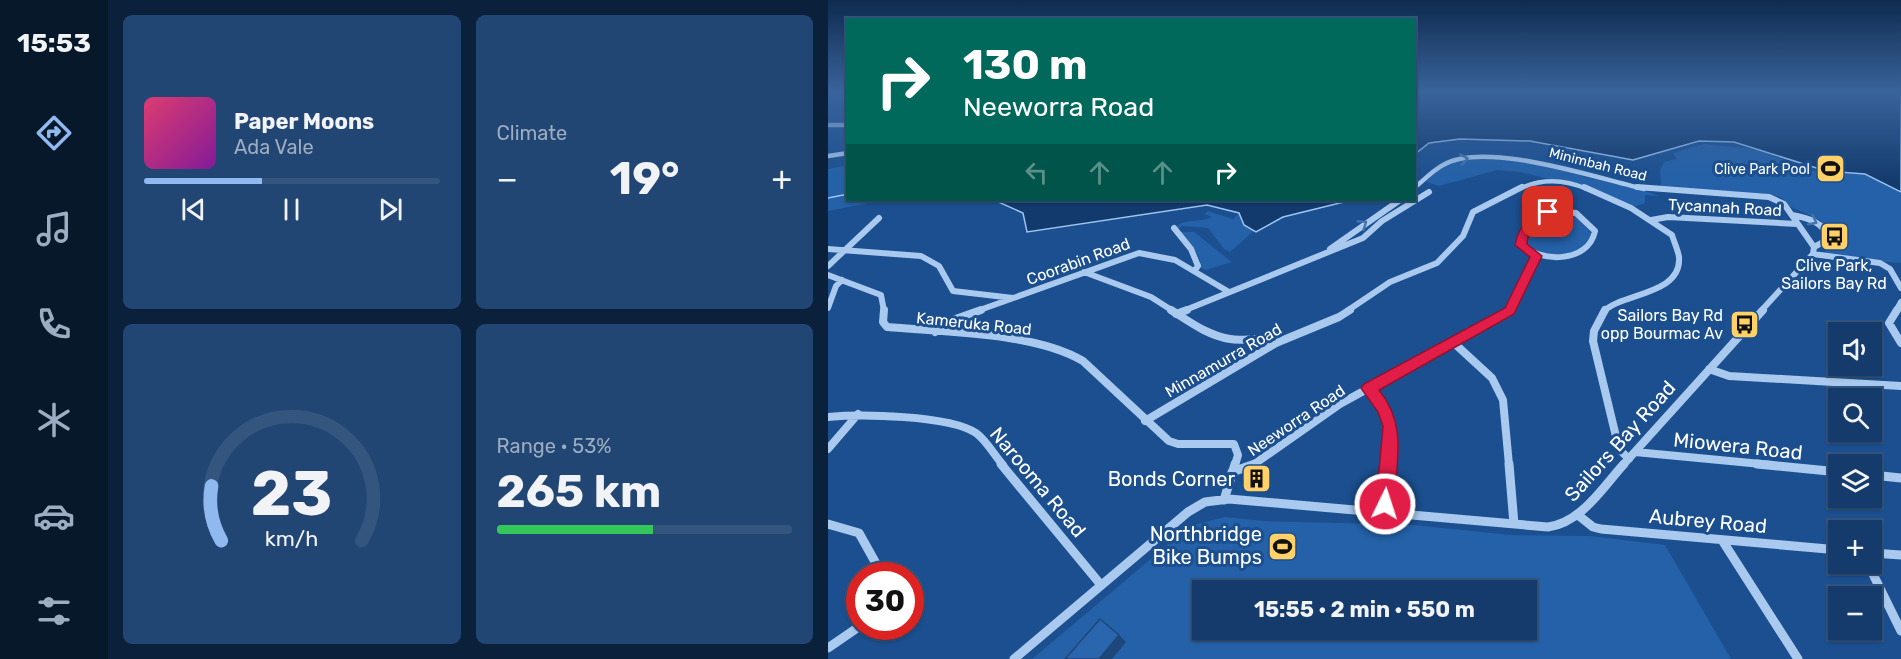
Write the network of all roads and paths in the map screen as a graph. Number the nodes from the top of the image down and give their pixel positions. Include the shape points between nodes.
1 (846, 124) edge
2 (828, 125) edge
3 (846, 153) edge
4 (828, 156) edge
5 (1416, 186) edge
6 (1429, 192) dead end
7 (1398, 201) edge
8 (1791, 214) junction
9 (1651, 220) junction
10 (879, 221) dead end
11 (1797, 224) junction
12 (1174, 228) dead end
13 (828, 249) edge
14 (845, 250) junction
15 (1814, 250) junction
16 (1329, 251) junction
17 (1536, 256) junction
18 (828, 266) edge
19 (1195, 270) junction
20 (1084, 273) junction
21 (828, 275) edge
22 (842, 280) junction
23 (1901, 288) edge
24 (1229, 292) junction
25 (1016, 298) junction
26 (1901, 302) edge
27 (828, 308) edge
28 (1176, 314) junction
29 (935, 332) junction
30 (1276, 343) junction
31 (1454, 343) junction
32 (1901, 343) edge
33 (1709, 369) junction
34 (1901, 386) edge
35 (1369, 388) junction
36 (858, 414) junction
37 (828, 417) edge
38 (1145, 421) junction
39 (828, 448) edge
40 (1632, 455) junction
41 (1828, 471) edge
42 (1232, 472) junction
43 (1882, 476) edge
44 (1901, 478) edge
45 (1224, 500) junction
46 (1385, 514) junction
47 (1578, 515) junction
48 (828, 524) edge
49 (1514, 524) junction
50 (1722, 540) junction
51 (1828, 549) edge
52 (1882, 554) edge
53 (1901, 555) edge
54 (875, 562) edge
55 (1873, 574) edge
56 (1101, 585) junction
57 (1901, 631) edge
58 (846, 636) edge
59 (828, 648) edge
60 (1014, 659) edge
61 (1798, 659) edge

1 - 2 street
3 - 4 street
5 -> 8 street, Minimbah Road via 1444,164 1486,156 1543,163 1637,188 1769,197 1784,204
6 - 16 street via 1382,221 1363,238
16 -> 7 street
8 - 11 street
8 -> 15 street, Sailors Bay Road via 1810,219 1827,231 1829,239
9 - 11 street, Tycannah Road via 1663,216
9 - 30 street, Minnamurra Road via 1584,186 1561,181 1533,182 1473,212 1463,236 1437,263 1390,282 1339,316
9 - 40 street, Minnamurra Road via 1672,235 1678,265 1672,276 1654,290 1605,309 1593,336 1619,449
10 - 14 street
11 - 15 street
12 - 19 street via 1196,258
13 - 14 street
14 - 18 street
14 - 25 street via 921,256 939,266 952,291
15 - 23 street via 1880,262 1890,269
15 - 33 street, Sailors Bay Road
16 - 24 street
17 - 17 street via 1524,250 1521,237 1527,225 1540,215 1572,211 1595,231 1591,244 1581,251
17 - 31 street, Neeworra Road via 1510,311
19 - 20 street, Coorabin Road via 1166,257 1142,253
19 - 24 street, Coorabin Road
20 - 25 street, Coorabin Road
20 - 28 street via 1151,297
21 - 22 street, Kameruka Road
22 - 27 street
22 - 29 street, Kameruka Road via 881,296 887,327
24 - 28 street
25 - 29 street, Coorabin Road via 947,322
26 - 32 street via 1889,323
28 - 30 street via 1209,334 1232,340 1269,339
29 - 38 street, Kameruka Road via 1013,339 1071,354
30 - 38 street, Minnamurra Road
31 - 35 street, Neeworra Road
31 - 49 street via 1492,378 1503,400
33 - 34 street via 1729,376
33 - 40 street, Sailors Bay Road
35 - 42 street, Neeworra Road via 1251,467
35 - 46 street via 1385,409 1390,426
36 - 37 street, Narooma Road
36 - 39 street
36 - 56 street, Narooma Road via 945,423 976,433
38 - 42 street, Kameruka Road via 1174,444 1234,444 1238,455
40 - 41 street, Miowera Road
40 - 47 street, Sailors Bay Road
42 - 45 street, Kameruka Road
43 - 44 street
45 - 46 street, Sailors Bay Road
45 - 56 street, Sailors Bay Road via 1205,502 1192,509
46 - 49 street, Sailors Bay Road
47 - 49 street, Sailors Bay Road via 1556,526
47 - 50 street, Aubrey Road via 1601,529
48 - 54 street via 859,533
50 - 51 street, Aubrey Road
50 - 61 street
52 - 53 street
55 - 57 street
56 - 60 street, Sailors Bay Road
58 - 59 street

